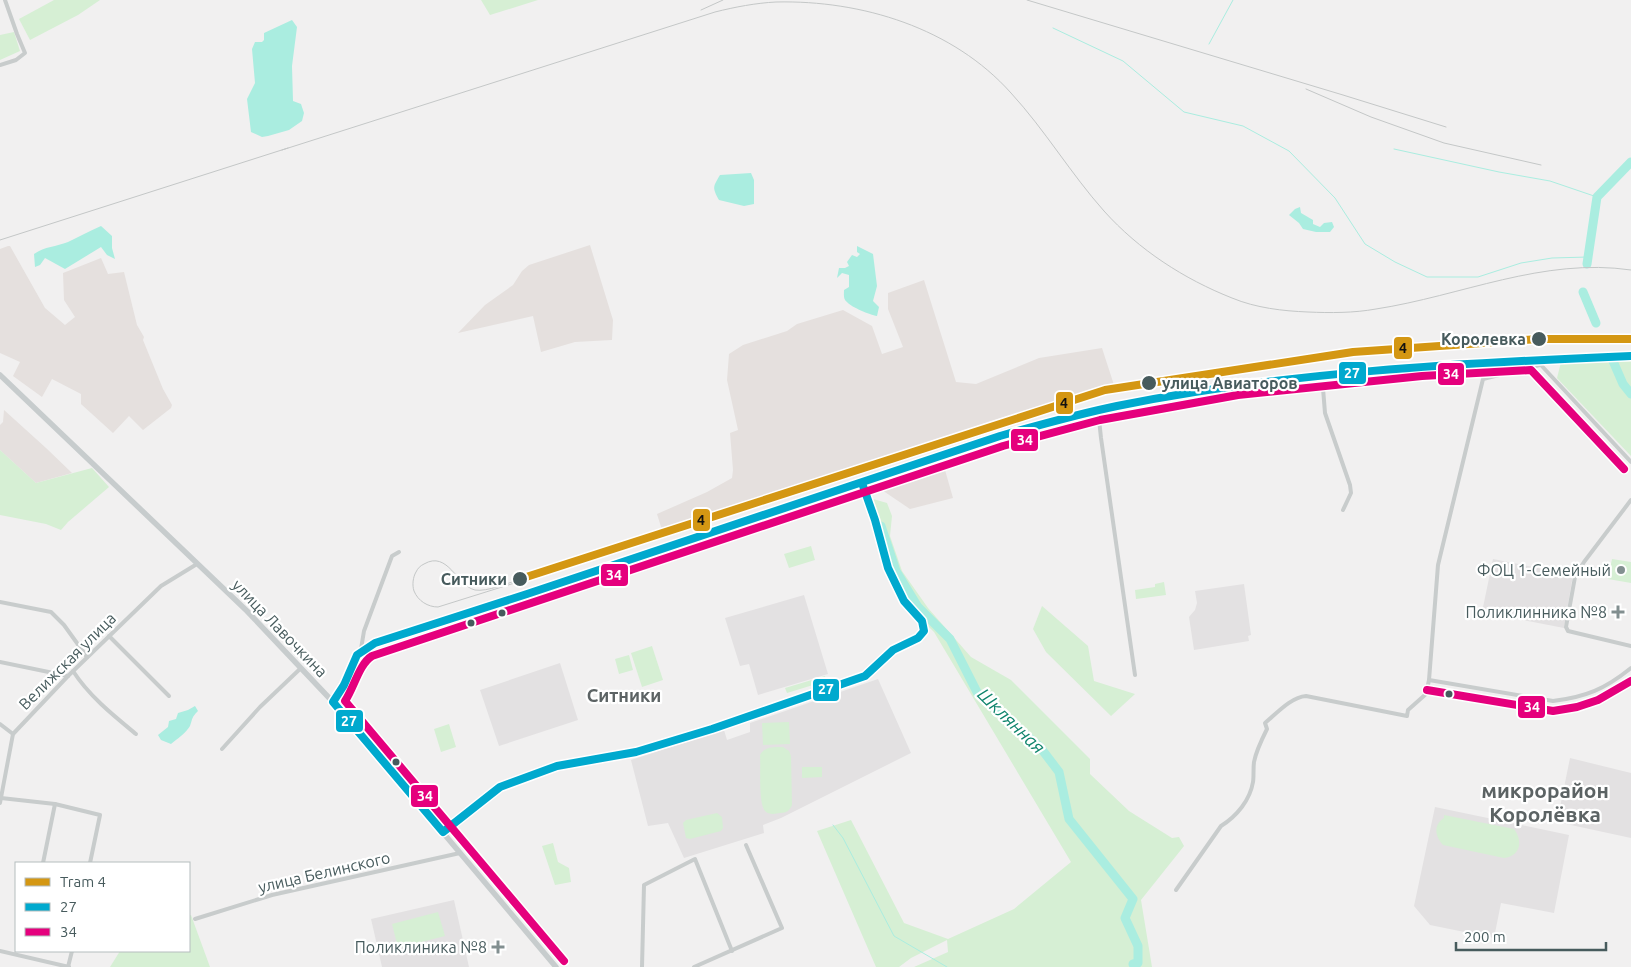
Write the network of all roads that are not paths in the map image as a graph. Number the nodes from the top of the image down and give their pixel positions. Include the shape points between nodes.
1 (5, 0) edge
2 (0, 65) edge
3 (1631, 356) edge
4 (1540, 362) junction
5 (0, 375) edge
6 (1322, 376) junction
7 (1098, 410) junction
8 (1631, 462) edge
9 (862, 483) junction
10 (1631, 500) edge
11 (1343, 510) dead end
12 (399, 552) dead end
13 (197, 564) junction
14 (0, 602) edge
15 (109, 636) junction
16 (1631, 646) edge
17 (361, 649) junction
18 (87, 657) junction
19 (0, 662) edge
20 (301, 668) junction
21 (1631, 668) edge
22 (73, 671) junction
23 (1135, 675) dead end
24 (68, 676) junction
25 (1429, 680) junction
26 (169, 696) dead end
27 (332, 702) junction
28 (0, 724) edge
29 (13, 734) junction
30 (136, 734) dead end
31 (222, 749) dead end
32 (1, 798) edge
33 (0, 803) edge
34 (55, 804) junction
35 (443, 832) junction
36 (746, 845) dead end
37 (460, 853) junction
38 (43, 862) edge
39 (90, 862) edge
40 (1176, 890) dead end
41 (194, 919) dead end
42 (0, 951) edge
43 (732, 951) junction
44 (24, 952) edge
45 (72, 952) edge
46 (23, 956) junction
47 (68, 967) edge
48 (556, 967) edge
49 (642, 967) edge
50 (694, 967) edge

1 - 2 street via 25,53
3 - 4 main road
4 - 6 main road via 1421,366
4 - 8 street
4 - 25 street via 1483,378 1438,565
5 - 13 main road, улица Лавочкина
6 - 7 main road via 1237,385
6 - 11 street via 1325,413 1350,485 1351,493
7 - 9 main road via 1000,436
7 - 23 street
9 - 17 main road via 585,578
9 - 35 street via 876,520 888,568 904,601 922,621 924,631 918,638 893,650 865,676 680,739 636,752 556,766 500,787
10 - 16 street via 1575,577 1566,627 1568,631
12 - 17 street via 392,556 364,631
13 - 15 street, Велижская улица via 161,586
13 - 20 main road, улица Лавочкина
14 - 18 street via 51,612
15 - 18 street, Велижская улица
15 - 26 street
17 - 27 main road via 352,660 345,682
18 - 22 street, Велижская улица
19 - 24 street
20 - 27 main road, улица Лавочкина
20 - 31 street
21 - 25 street via 1595,692 1553,701
22 - 24 street, Велижская улица
22 - 30 street via 104,706
24 - 29 street, Велижская улица
25 - 40 street via 1426,694 1408,710 1407,716 1300,696 1264,723 1267,729 1256,756 1246,802 1221,826
27 - 35 main road, улица Лавочкина
28 - 29 street
29 - 32 street
32 - 33 street
32 - 34 street
34 - 38 street
34 - 39 street via 100,815
35 - 37 main road, улица Лавочкина
36 - 43 street via 782,928
37 - 41 street, улица Белинского via 272,895
37 - 48 main road, улица Лавочкина
42 - 46 street
43 - 49 street via 695,859 644,885
43 - 50 street
44 - 46 street
45 - 47 street
46 - 47 street

